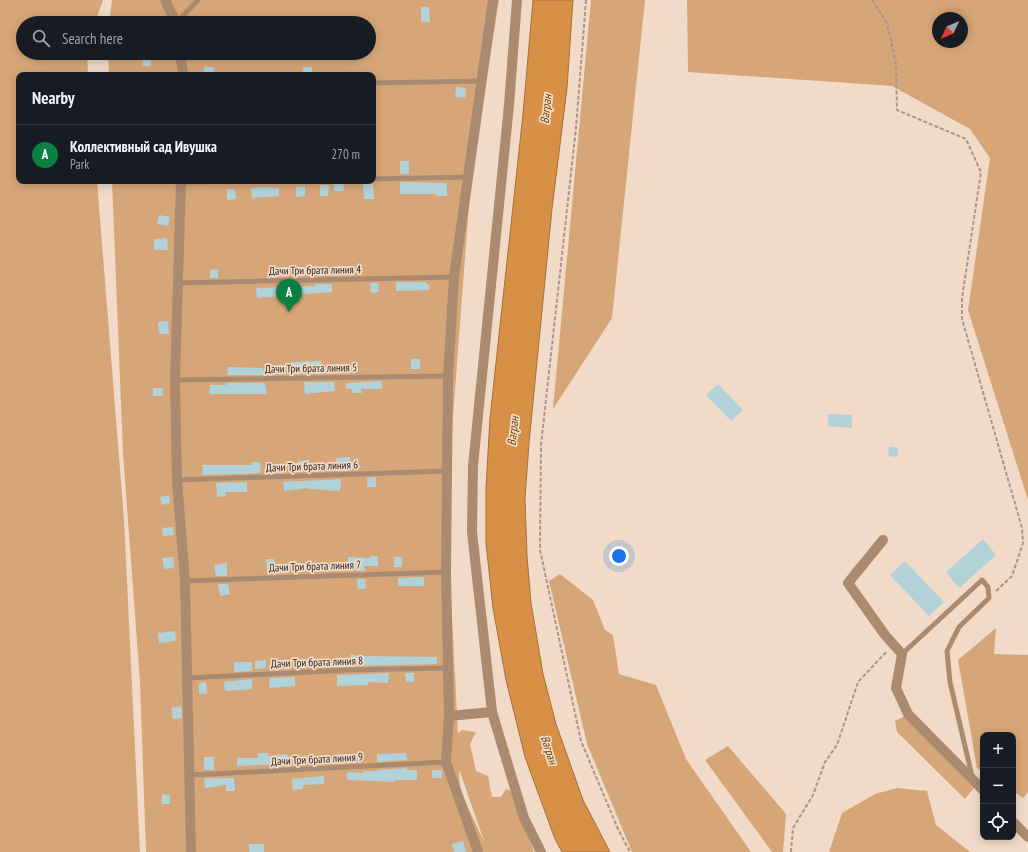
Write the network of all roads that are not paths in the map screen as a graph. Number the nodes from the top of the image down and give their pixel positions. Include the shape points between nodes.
1 (165, 0) edge
2 (198, 0) edge
3 (493, 0) edge
4 (517, 0) edge
5 (173, 16) edge
6 (183, 16) edge
7 (181, 60) edge
8 (183, 72) edge
9 (480, 81) junction
10 (376, 84) edge
11 (467, 177) junction
12 (376, 179) edge
13 (180, 184) edge
14 (454, 276) junction
15 (177, 283) junction
16 (448, 376) junction
17 (175, 380) junction
18 (447, 471) junction
19 (176, 480) junction
20 (882, 540) dead end
21 (446, 572) junction
22 (185, 581) junction
23 (902, 654) junction
24 (448, 668) junction
25 (187, 678) junction
26 (492, 712) junction
27 (449, 716) junction
28 (446, 762) junction
29 (190, 775) junction
30 (973, 780) junction
31 (980, 787) edge
32 (1016, 825) edge
33 (1028, 837) edge
34 (191, 852) edge
35 (478, 852) edge
36 (541, 852) edge

1 - 5 street
2 - 6 lane
3 - 9 street
4 - 26 street via 509,105 472,466 472,532
7 - 8 street
9 - 10 lane
9 - 11 street
11 - 12 lane
11 - 14 street
13 - 15 street
14 - 15 lane, Дачи Три брата линия 4
14 - 16 street
15 - 17 street
16 - 17 lane, Дачи Три брата линия 5
16 - 18 street
17 - 19 street
18 - 19 lane, Дачи Три брата линия 6
18 - 21 street
19 - 22 street
20 - 23 street via 848,583 885,635
21 - 22 lane, Дачи Три брата линия 7
21 - 24 street
22 - 25 street
23 - 30 street via 896,688 908,714
23 - 30 lane via 982,580 988,587 989,598 959,627 947,651 950,682
24 - 25 lane, Дачи Три брата линия 8
24 - 27 street
25 - 29 street
26 - 27 street
26 - 36 street via 524,818
27 - 28 street
28 - 29 lane, Дачи Три брата линия 9
28 - 35 street
29 - 34 street
30 - 31 street
32 - 33 street

